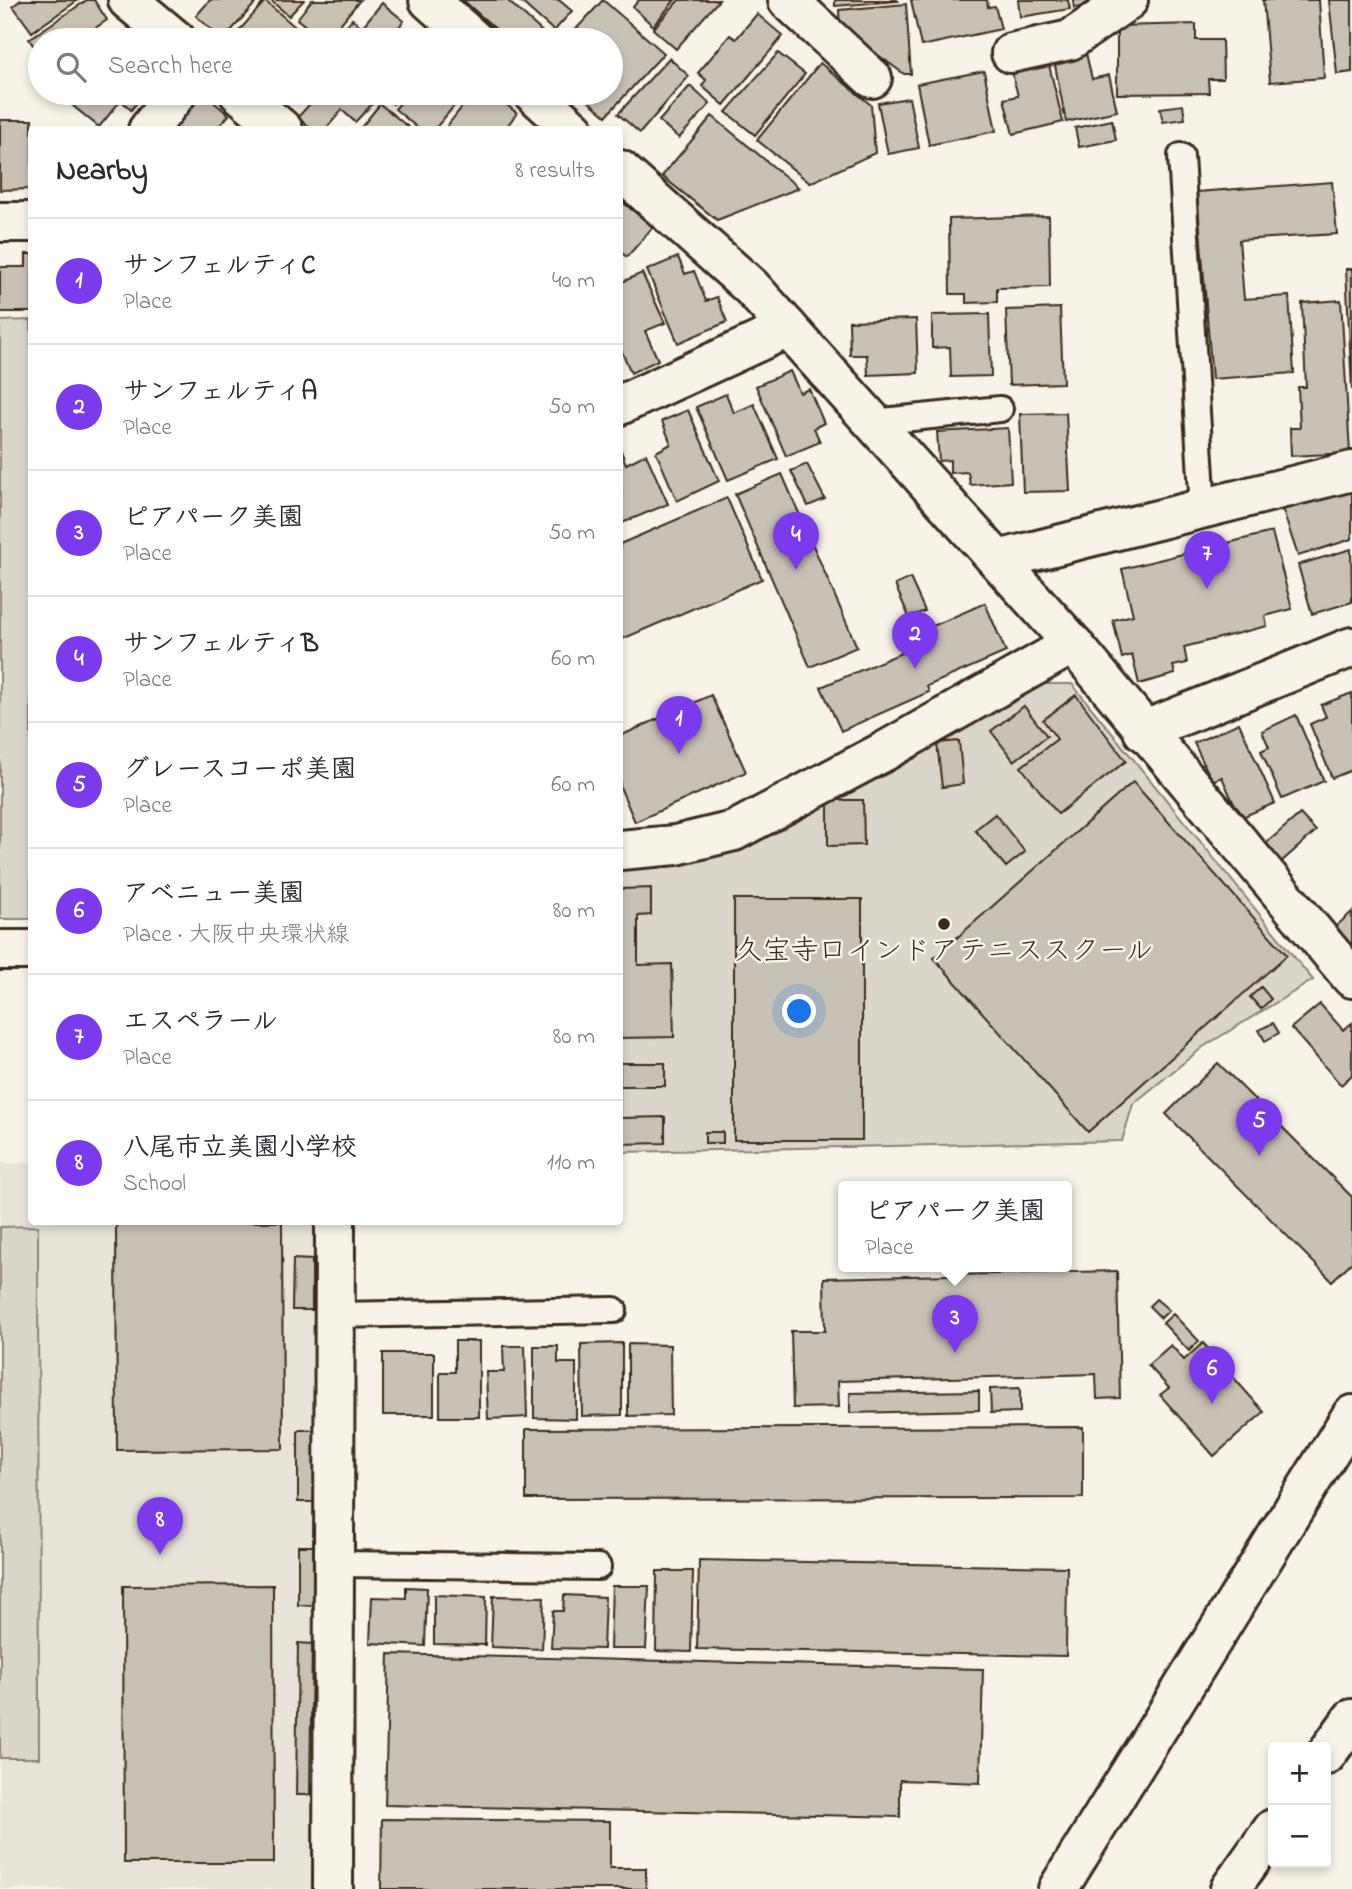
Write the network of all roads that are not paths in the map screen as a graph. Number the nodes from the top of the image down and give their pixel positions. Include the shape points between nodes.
1 (128, 0) edge
2 (429, 0) edge
3 (788, 0) edge
4 (1128, 0) edge
5 (162, 28) edge
6 (460, 28) edge
7 (1011, 53) dead end
8 (872, 78) dead end
9 (168, 105) edge
10 (254, 105) edge
11 (151, 126) edge
12 (279, 126) edge
13 (1181, 156) dead end
14 (623, 173) edge
15 (0, 222) edge
16 (28, 222) edge
17 (788, 328) junction
18 (623, 404) edge
19 (999, 409) dead end
20 (873, 422) junction
21 (1352, 471) edge
22 (1203, 508) junction
23 (998, 560) junction
24 (1073, 644) junction
25 (1352, 647) edge
26 (1143, 731) junction
27 (623, 850) edge
28 (0, 950) edge
29 (28, 950) edge
30 (1352, 978) edge
31 (335, 1225) edge
32 (614, 1310) dead end
33 (334, 1315) junction
34 (1352, 1415) edge
35 (334, 1564) junction
36 (598, 1567) dead end
37 (1352, 1719) edge
38 (1331, 1748) edge
39 (1268, 1836) edge
40 (333, 1889) edge
41 (1058, 1889) edge
42 (1230, 1889) edge

1 - 5 street
2 - 6 street
3 - 8 street
4 - 7 street via 1070,40
9 - 11 street
10 - 12 street
13 - 22 lane
14 - 17 street via 751,288
15 - 16 street
17 - 18 street
17 - 20 street
19 - 20 lane
20 - 23 street
21 - 22 street
22 - 23 street
23 - 24 street
24 - 26 street
24 - 27 street via 734,831 676,845
25 - 26 street
26 - 30 street
28 - 29 street
31 - 33 street
32 - 33 lane
33 - 35 street
34 - 41 street
35 - 36 lane
35 - 40 street
37 - 38 street
39 - 42 street

